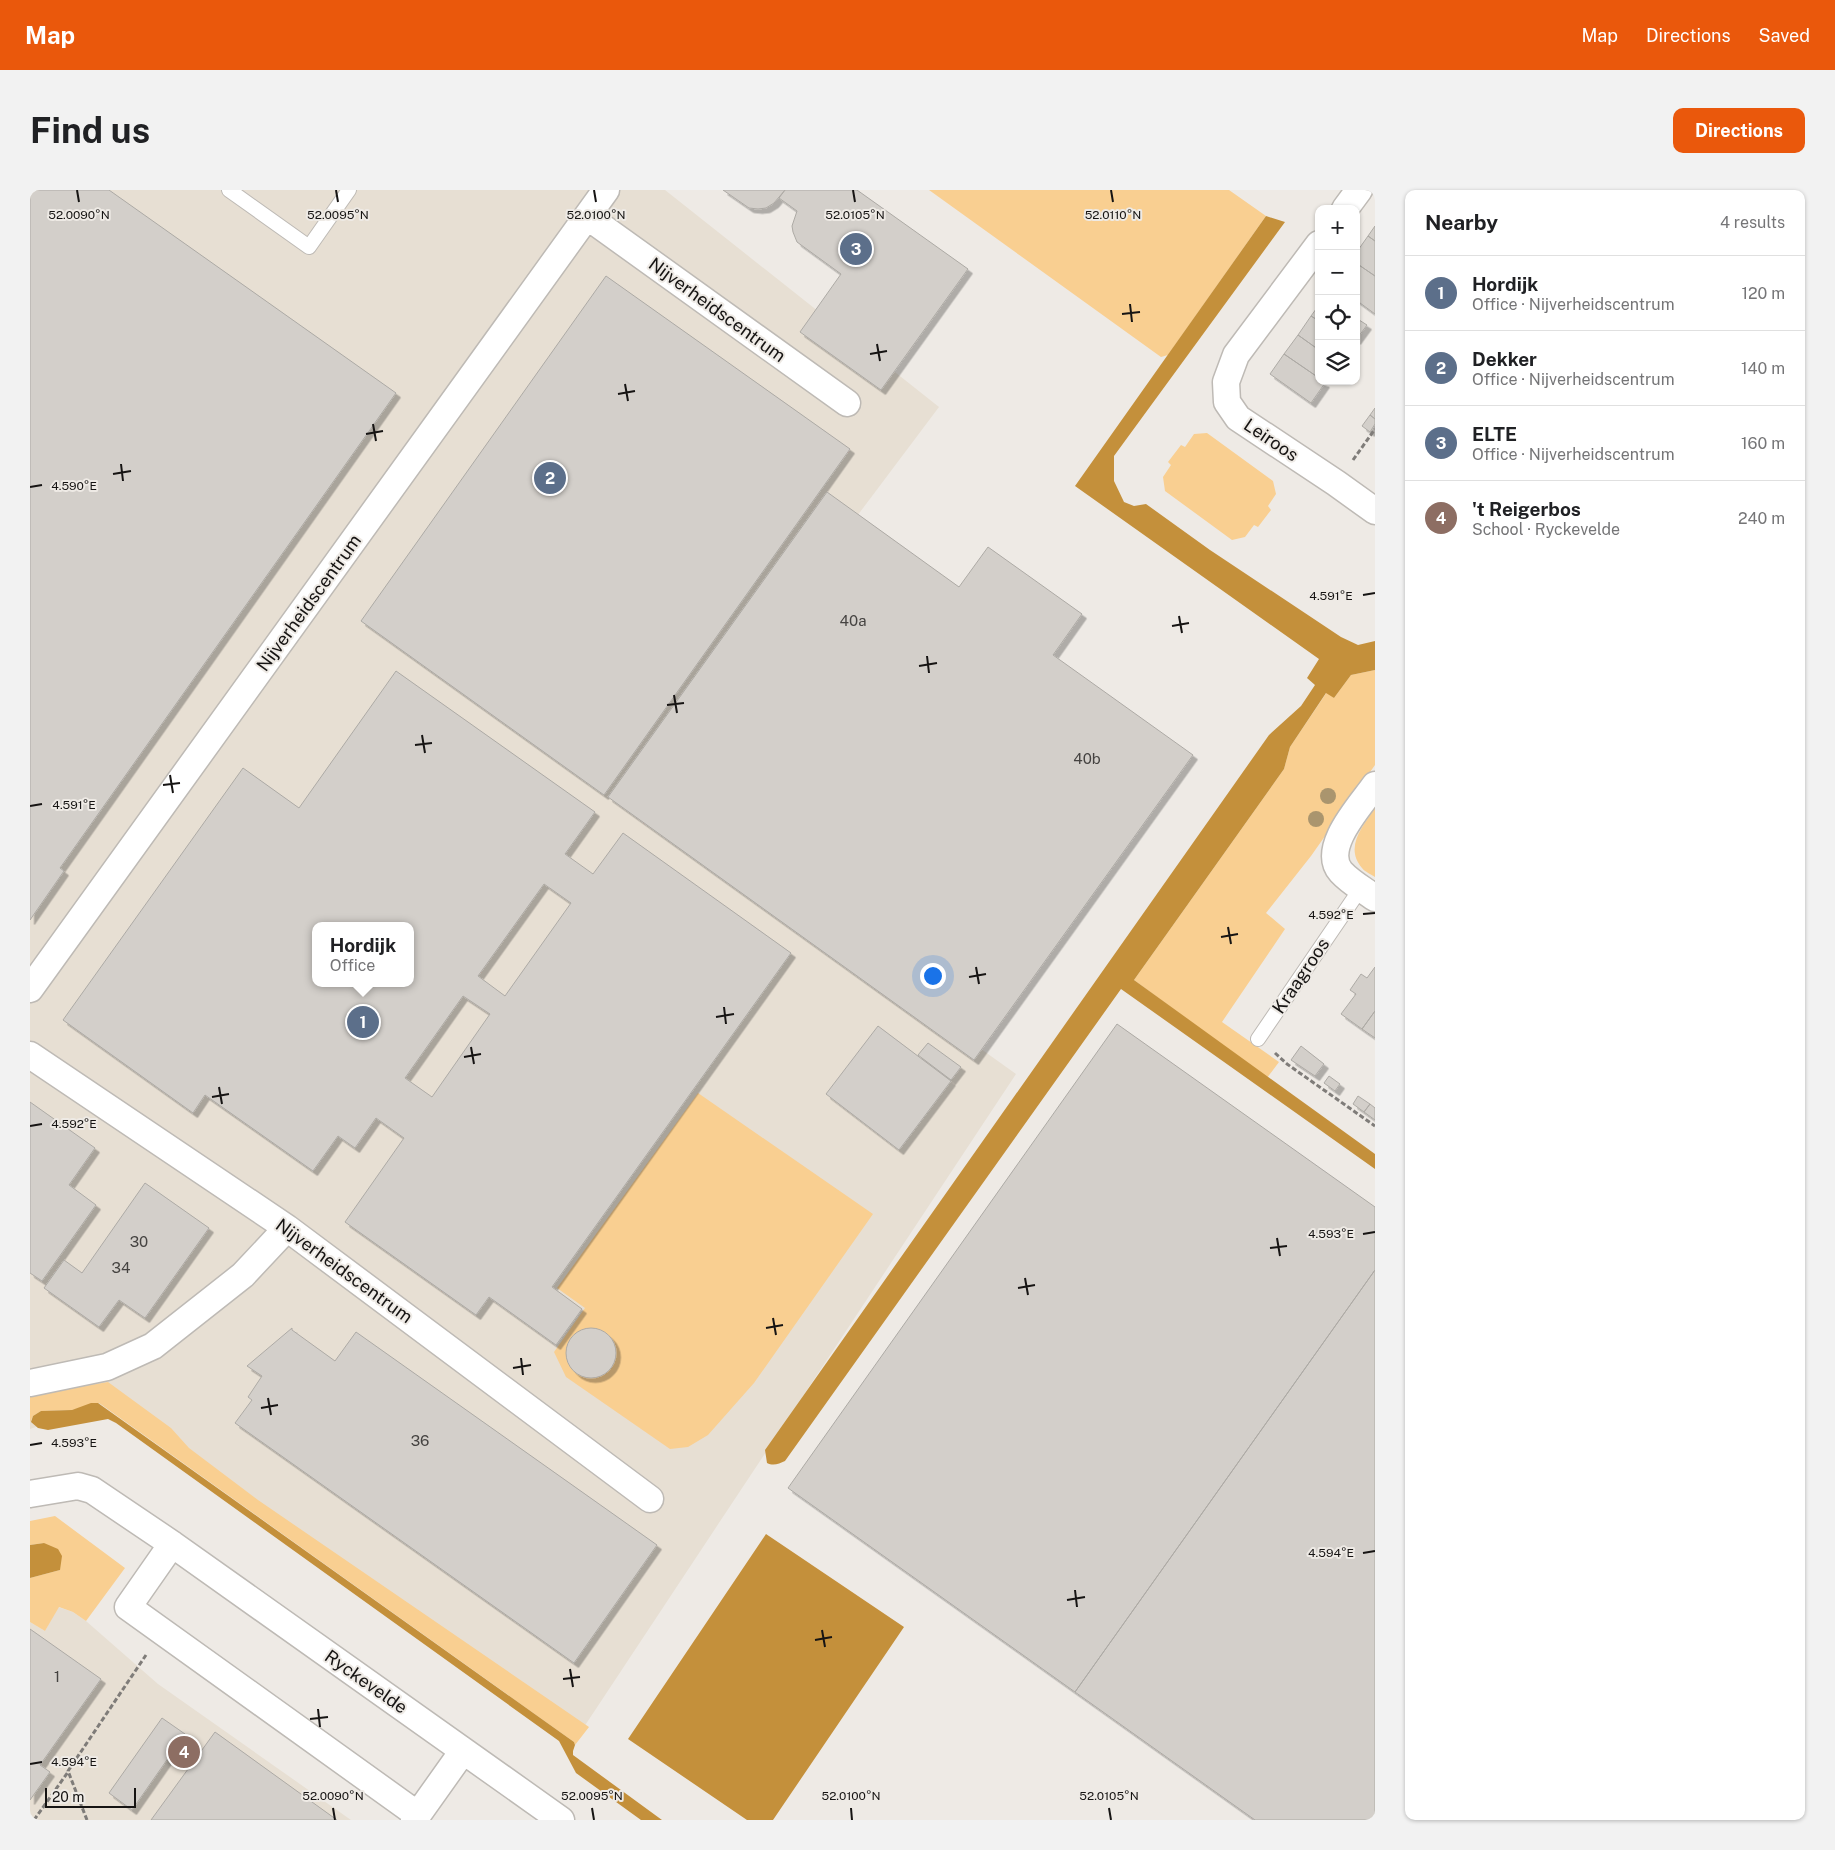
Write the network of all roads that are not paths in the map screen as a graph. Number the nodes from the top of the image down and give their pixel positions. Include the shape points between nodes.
1 (229, 190) edge
2 (350, 190) edge
3 (606, 190) edge
4 (1359, 190) edge
5 (1348, 205) edge
6 (588, 217) junction
7 (1315, 249) edge
8 (847, 403) dead end
9 (1375, 511) edge
10 (1375, 785) edge
11 (1368, 893) edge
12 (30, 989) edge
13 (1258, 1039) road end
14 (30, 1055) edge
15 (287, 1228) junction
16 (30, 1383) edge
17 (30, 1494) edge
18 (650, 1499) dead end
19 (172, 1544) junction
20 (464, 1751) junction
21 (416, 1817) edge
22 (560, 1820) edge

1 - 2 lane via 309,247
3 - 6 street, Nijverheidscentrum
4 - 5 street
6 - 8 street, Nijverheidscentrum
6 - 12 street, Nijverheidscentrum
7 - 9 street, Leiroos via 1236,355 1226,382 1227,402 1238,418
10 - 11 street, Kraagroos via 1339,837 1334,856 1340,872
11 - 13 lane, Kraagroos
14 - 15 street, Nijverheidscentrum
15 - 16 street via 243,1275 153,1346 107,1367
15 - 18 street, Nijverheidscentrum
17 - 19 street, Ryckevelde via 78,1486 92,1490
19 - 20 street, Ryckevelde
19 - 21 street via 128,1607
20 - 21 street
20 - 22 street, Ryckevelde

